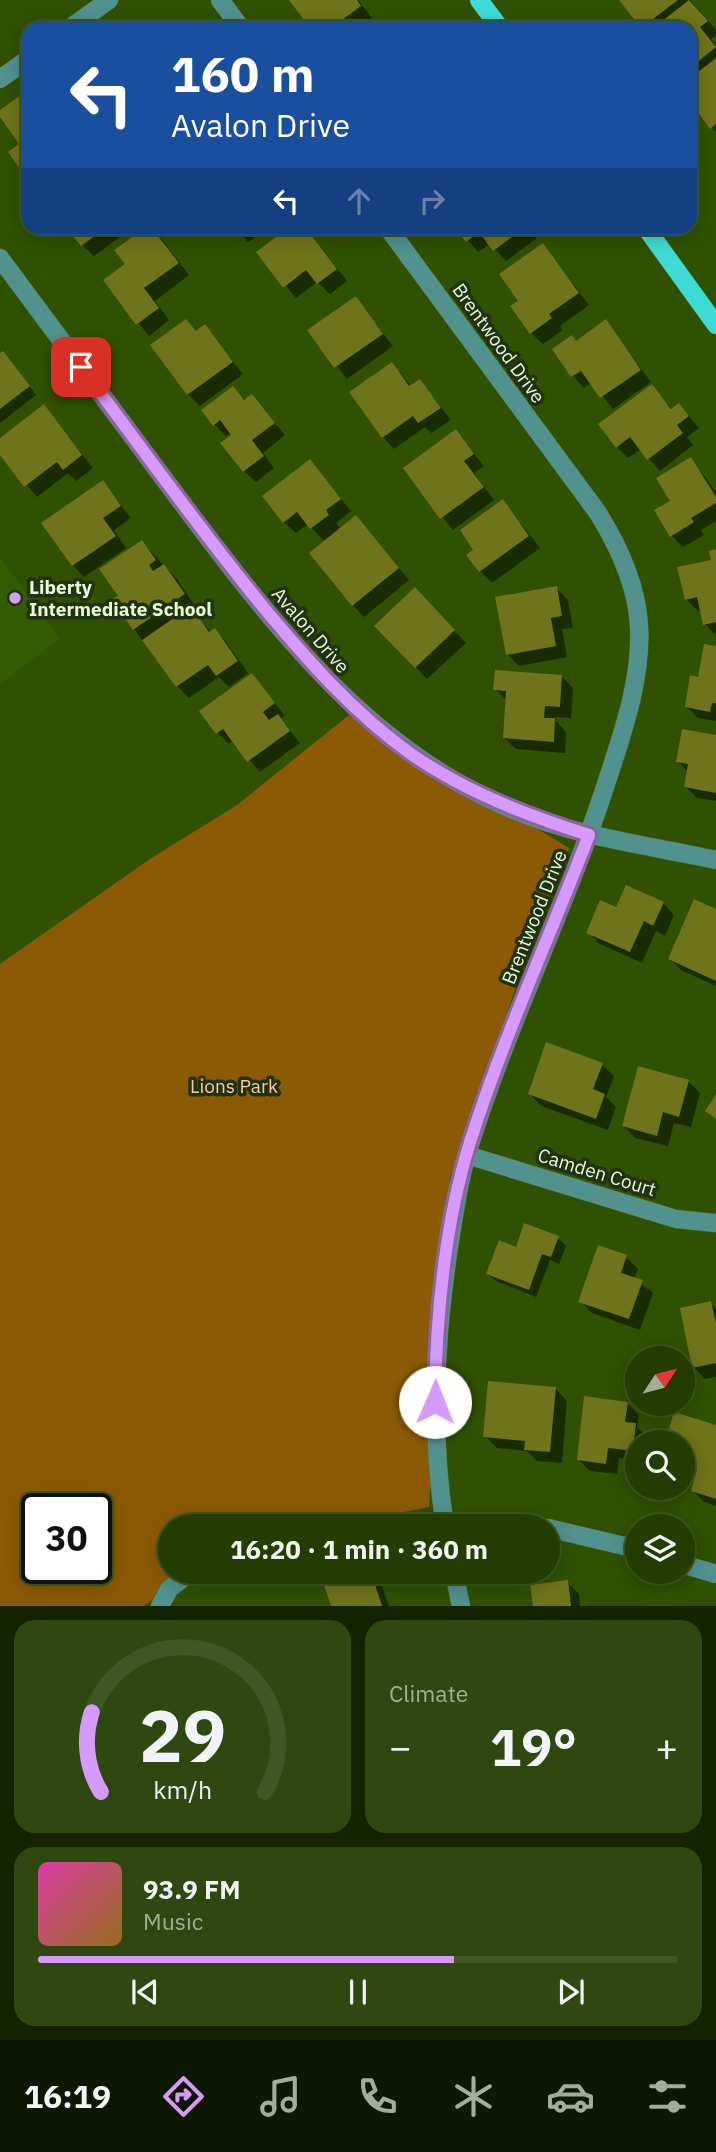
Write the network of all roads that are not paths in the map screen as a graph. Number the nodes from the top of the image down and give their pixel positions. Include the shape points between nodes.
1 (109, 0) edge
2 (220, 0) edge
3 (479, 0) edge
4 (80, 21) edge
5 (236, 21) edge
6 (495, 21) edge
7 (21, 64) edge
8 (0, 79) edge
9 (393, 235) edge
10 (651, 235) edge
11 (0, 258) edge
12 (716, 325) edge
13 (589, 835) junction
14 (716, 860) edge
15 (467, 1155) junction
16 (716, 1223) edge
17 (444, 1514) edge
18 (560, 1531) edge
19 (625, 1546) edge
20 (695, 1568) edge
21 (716, 1574) edge
22 (175, 1584) edge
23 (456, 1584) edge
24 (160, 1606) edge
25 (461, 1606) edge

1 - 4 street
2 - 5 street
3 - 6 main road
7 - 8 street
9 - 13 street, Brentwood Drive via 598,513 621,551 639,626 634,685
10 - 12 main road
11 - 13 street, Avalon Drive via 227,563 350,705 411,754 456,782 512,809
13 - 14 street, Avalon Drive
13 - 15 street, Brentwood Drive
15 - 16 street, Camden Court via 676,1219
15 - 17 street, Brentwood Drive via 448,1253 436,1360 436,1450
18 - 19 street
20 - 21 street
22 - 24 street
23 - 25 street

